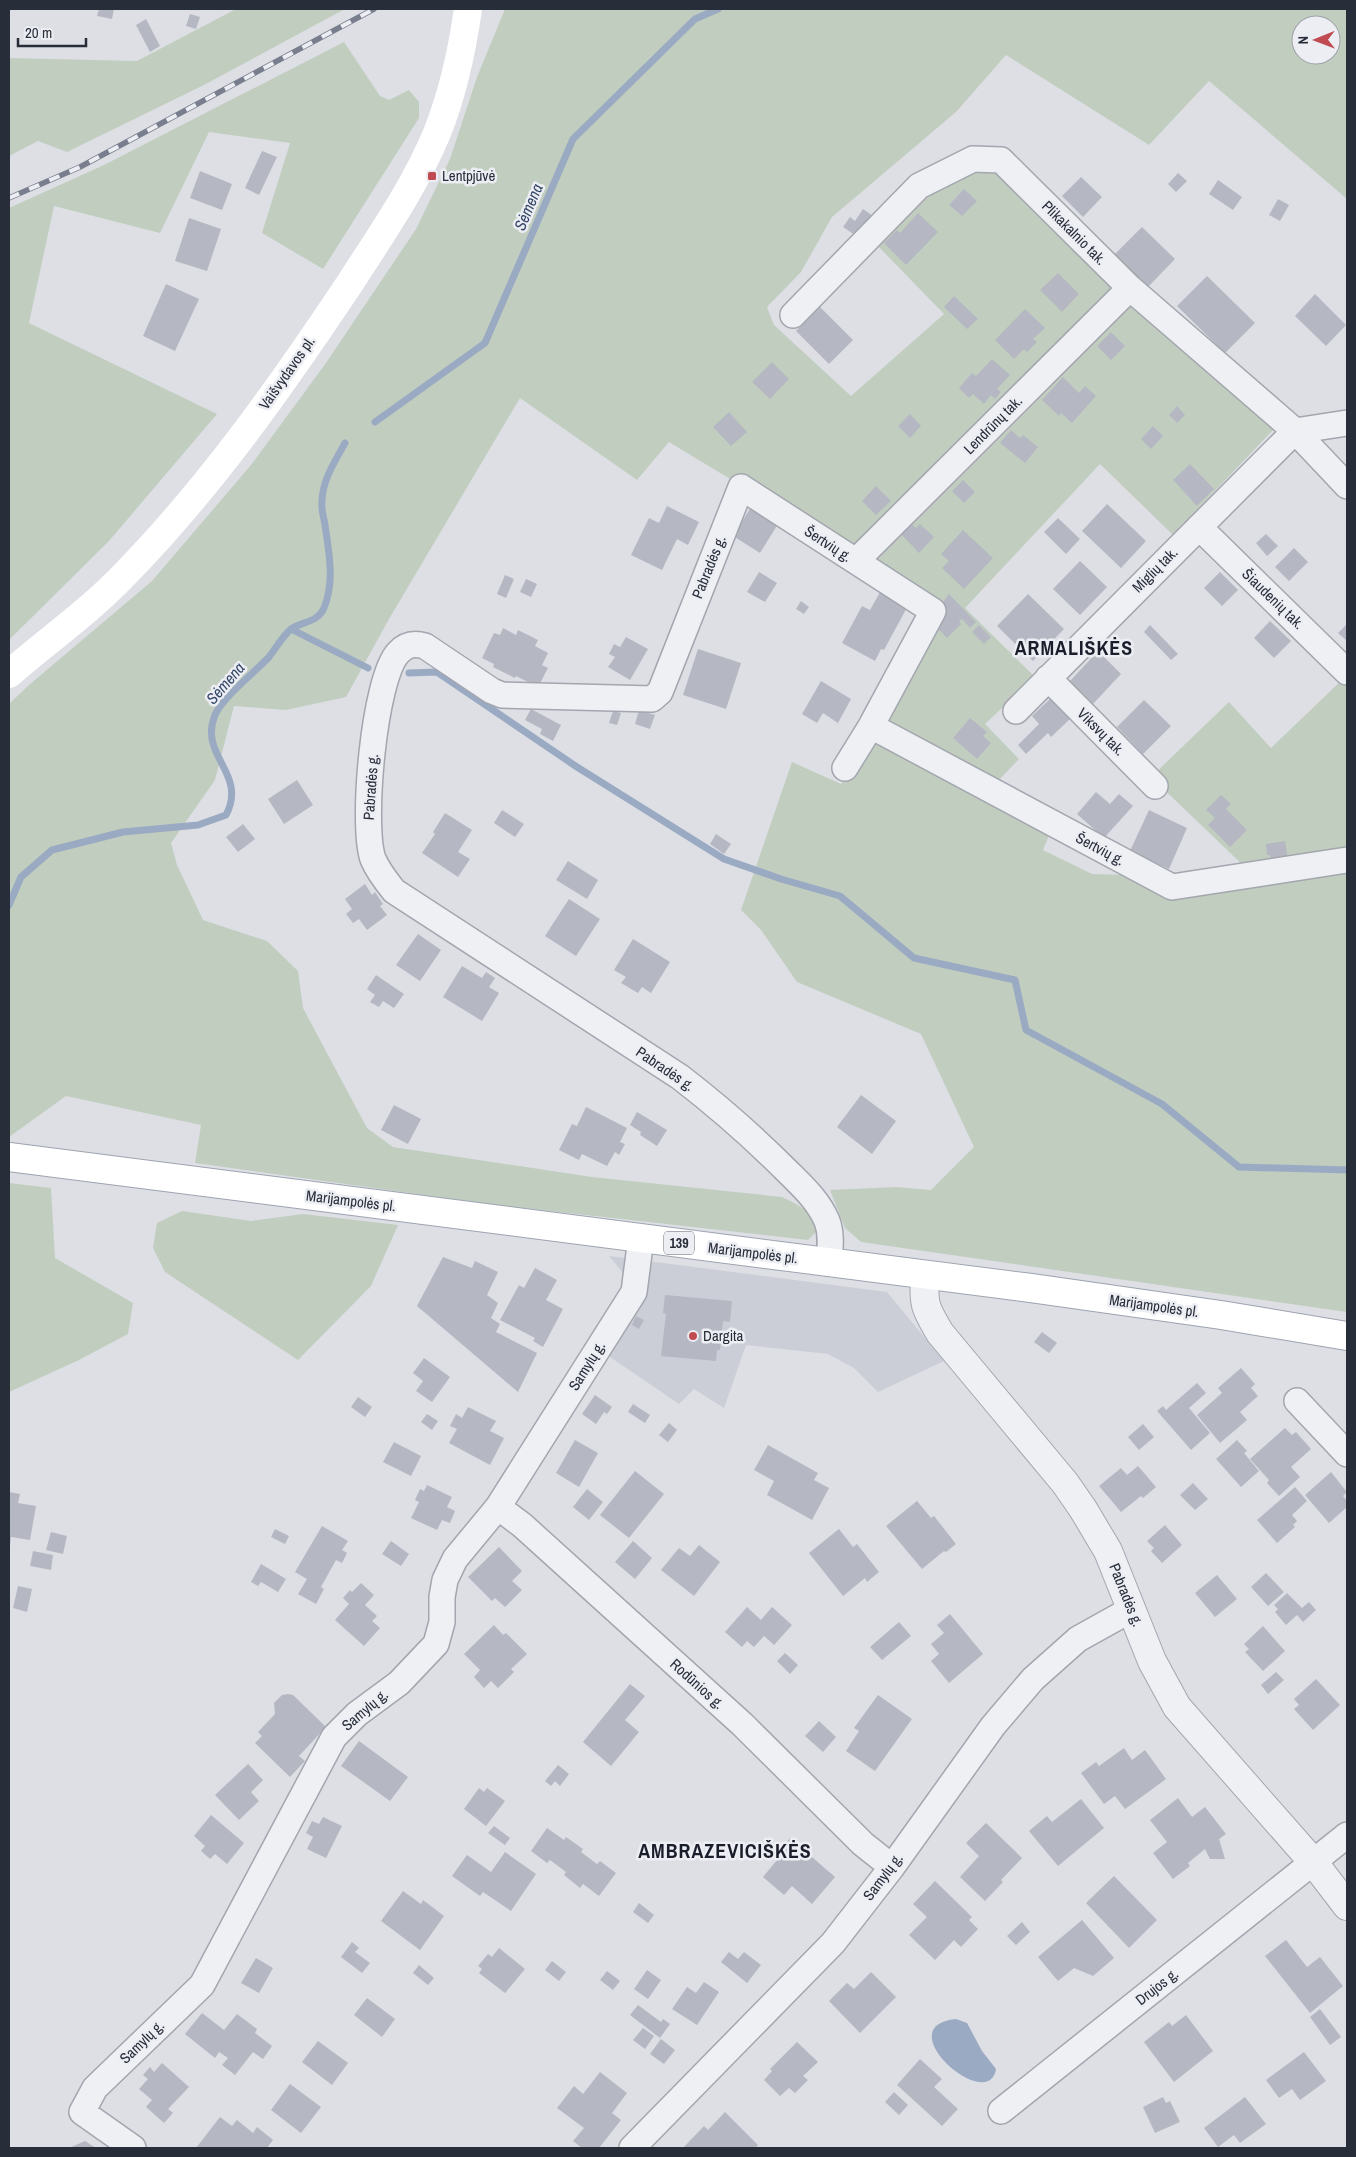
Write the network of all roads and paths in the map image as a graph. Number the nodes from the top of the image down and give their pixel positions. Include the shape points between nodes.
1 (468, 9) edge
2 (1130, 288) junction
3 (793, 315) dead end
4 (1347, 423) edge
5 (1295, 431) junction
6 (1347, 486) edge
7 (741, 487) joint
8 (1198, 527) junction
9 (856, 561) junction
10 (1347, 672) edge
11 (9, 674) edge
12 (1048, 678) junction
13 (1016, 711) dead end
14 (871, 726) junction
15 (845, 768) dead end
16 (1154, 786) dead end
17 (1347, 860) edge
18 (9, 1157) edge
19 (641, 1238) junction
20 (829, 1263) junction
21 (925, 1275) junction
22 (1347, 1336) edge
23 (1297, 1401) dead end
24 (1347, 1454) edge
25 (498, 1507) junction
26 (1132, 1609) junction
27 (1347, 1835) edge
28 (1314, 1863) junction
29 (892, 1867) junction
30 (1347, 1906) edge
31 (1001, 2112) dead end
32 (134, 2148) edge
33 (632, 2148) edge

1 - 11 main road, Vaišvydavos pl. via 452,89 436,134 420,168 332,310 252,425 177,519 124,576
2 - 3 street, Plikakalnio tak. via 1001,160 973,159 919,186
2 - 5 street, Plikakalnio tak.
2 - 9 street, Lendrūnų tak.
4 - 5 street
5 - 6 street, Plikakalnio tak.
5 - 8 street, Miglių tak.
7 - 9 street, Šertvių g.
7 - 20 street, Pabradės g. via 660,692 652,699 502,695 425,646 406,646 396,654 386,679 376,726 367,823 372,858 394,891 680,1077 749,1132 815,1200 831,1236
8 - 10 street, Šiaudenių tak.
8 - 12 street, Miglių tak.
9 - 14 street, Šertvių g. via 932,611
12 - 13 street, Miglių tak.
12 - 16 street, Viksvų tak.
14 - 15 street, Šertvių g.
14 - 17 street, Šertvių g. via 1172,888
18 - 19 main road, Marijampolės pl. / 139
19 - 20 main road, Marijampolės pl. / 139
19 - 25 street, Samylų g. via 634,1292
20 - 21 main road, Marijampolės pl. / 139
21 - 22 main road, Marijampolės pl. / 139 via 1221,1315
21 - 26 street, Pabradės g. via 923,1295 926,1309 940,1333 1083,1509 1108,1551
23 - 24 street
25 - 29 street, Rodūnios g. via 742,1724 863,1844
25 - 32 street, Samylų g. via 455,1559 445,1580 442,1622 436,1644 399,1683 357,1714 334,1737 202,1985 94,2088 82,2112
26 - 28 street, Pabradės g. via 1152,1661 1177,1707
26 - 29 street, Samylų g. via 1078,1639 1033,1679 993,1726
27 - 28 street, Drujos g.
28 - 30 street, Pabradės g.
28 - 31 street, Drujos g.
29 - 33 street, Samylų g. via 834,1943

